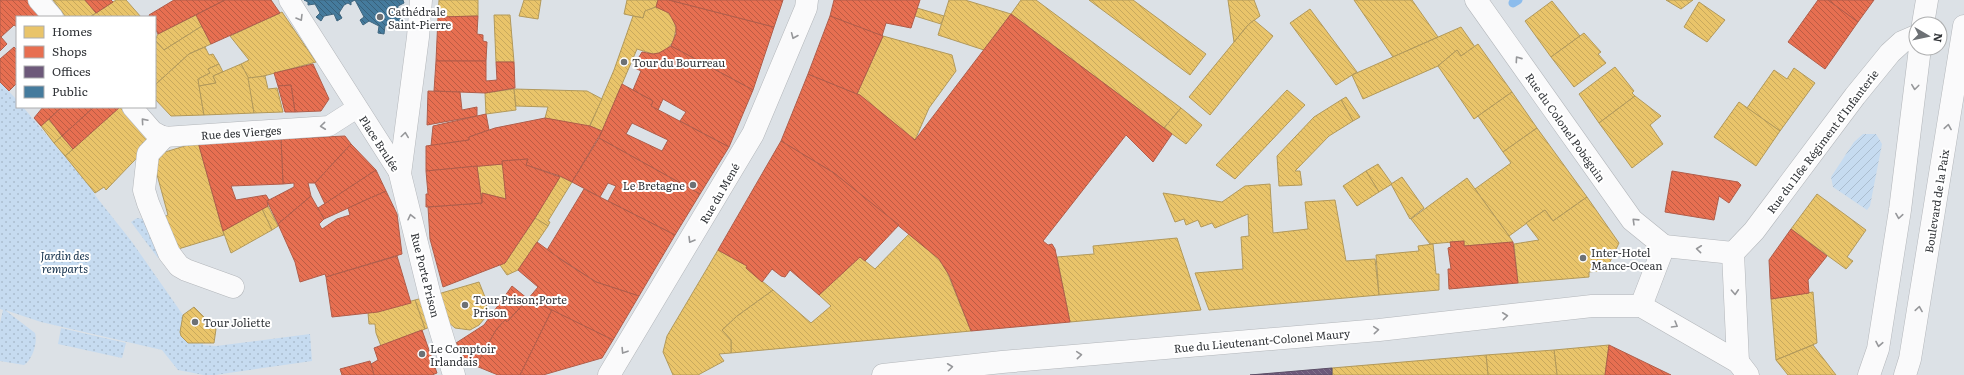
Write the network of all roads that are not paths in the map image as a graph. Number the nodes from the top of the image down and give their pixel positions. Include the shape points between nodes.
1 (38, 0) edge
2 (290, 0) edge
3 (421, 0) edge
4 (807, 0) edge
5 (1476, 0) edge
6 (1927, 0) edge
7 (52, 16) edge
8 (1924, 16) edge
9 (1964, 26) edge
10 (1908, 39) edge
11 (1919, 56) edge
12 (133, 108) edge
13 (357, 108) junction
14 (164, 138) junction
15 (400, 174) junction
16 (1664, 246) junction
17 (1733, 253) junction
18 (233, 287) dead end
19 (1641, 306) junction
20 (1743, 368) edge
21 (454, 375) edge
22 (609, 375) edge
23 (883, 375) edge
24 (1869, 375) edge
25 (1905, 375) edge

1 - 7 street
2 -> 13 street, Place Brulée
15 -> 3 street, Place Brulée
4 -> 22 street, Rue du Mené via 806,8 753,134
16 -> 5 street, Rue du Colonel Pobéguin via 1632,220
6 - 8 street
25 -> 9 street, Boulevard de la Paix via 1912,352
10 - 17 street, Rue du 116e Régiment d'Infanterie via 1890,53 1754,231
11 -> 24 street via 1900,210 1878,349
14 -> 12 street via 153,131
13 -> 14 street, Rue des Vierges via 329,126
13 - 15 street, Place Brulée
14 - 18 street via 148,154 144,190 168,253 186,270
21 -> 15 street, Rue Porte Prison via 430,296
17 -> 16 street
16 - 19 street
17 -> 20 street
19 -> 20 street
23 -> 19 street, Rue du Lieutenant-Colonel Maury via 988,363 1379,330 1592,306

